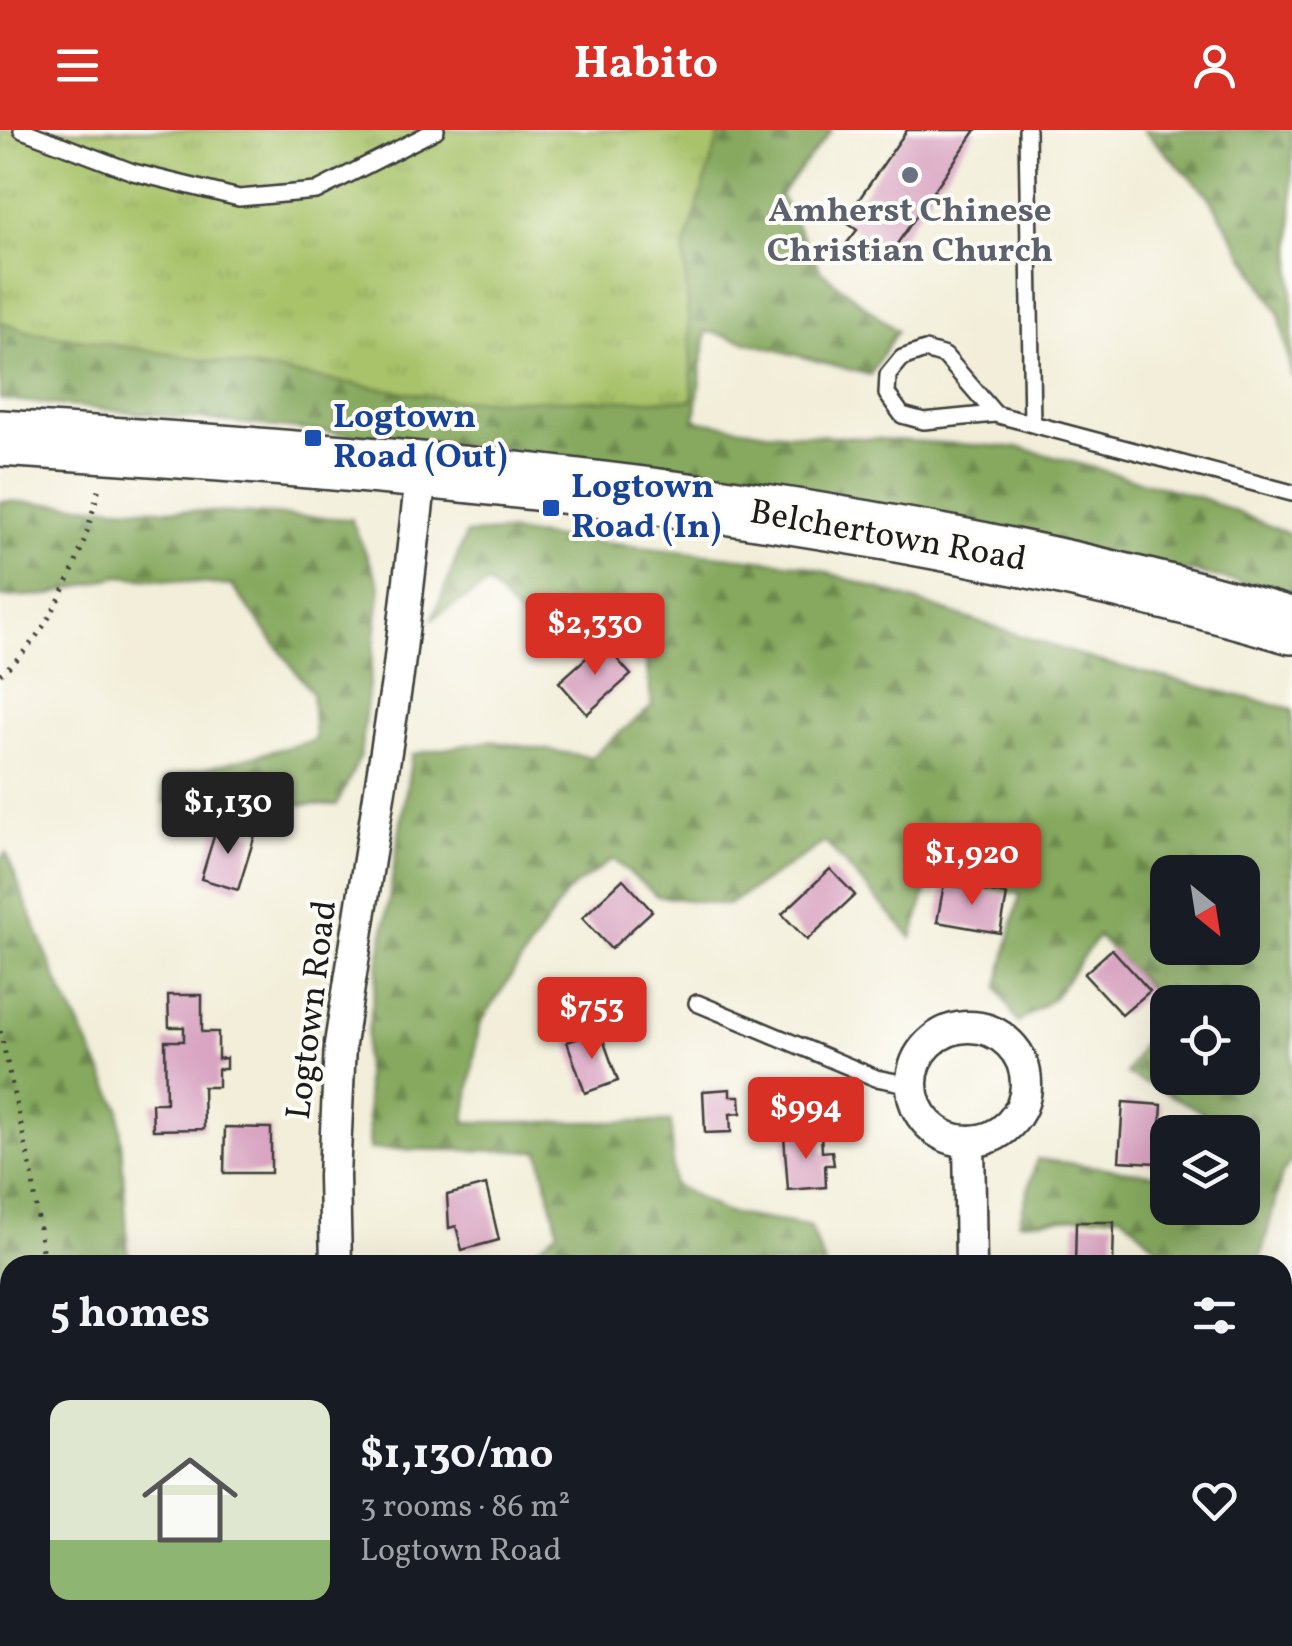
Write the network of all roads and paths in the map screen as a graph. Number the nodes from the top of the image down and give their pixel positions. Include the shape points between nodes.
1 (22, 130) edge
2 (436, 130) edge
3 (1027, 130) edge
4 (995, 414) junction
5 (1032, 424) junction
6 (0, 438) edge
7 (108, 444) junction
8 (422, 468) junction
9 (1292, 493) edge
10 (1292, 626) edge
11 (0, 674) edge
12 (697, 1003) dead end
13 (0, 1031) edge
14 (912, 1085) junction
15 (969, 1141) junction
16 (43, 1255) edge
17 (336, 1255) edge
18 (971, 1255) edge

1 - 2 lane via 132,172 239,198 316,191
3 - 5 lane
4 - 4 lane via 924,421 902,415 887,394 888,375 902,358 924,350 944,356
4 - 5 lane
5 - 9 lane
6 - 7 highway, Belchertown Road
7 - 8 highway, Belchertown Road
7 - 11 path via 90,530 76,560 17,661
8 - 10 highway, Belchertown Road via 583,485 856,528 1067,570
8 - 17 street, Logtown Road via 398,675 340,1044
12 - 14 lane via 876,1078
13 - 16 path
14 - 15 street via 926,1121 946,1136
14 - 15 street via 921,1054 952,1030 984,1030 1012,1046 1025,1076 1020,1107 1000,1132
15 - 18 street

